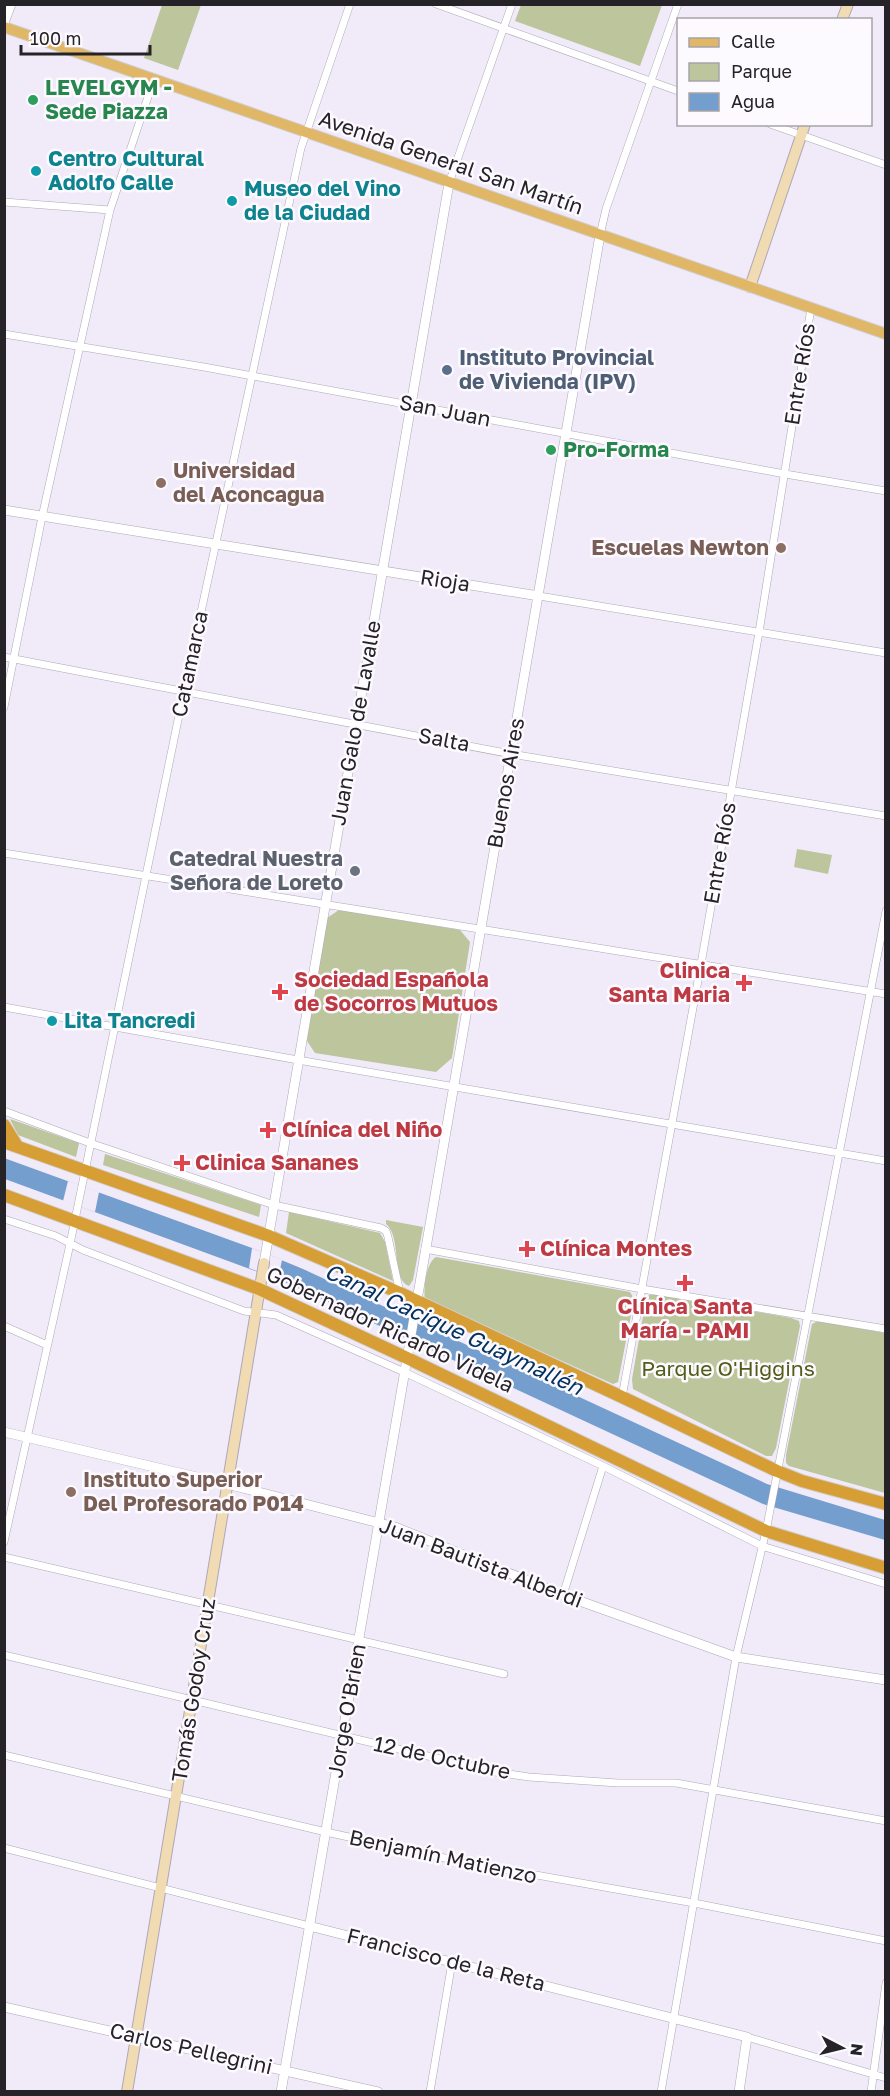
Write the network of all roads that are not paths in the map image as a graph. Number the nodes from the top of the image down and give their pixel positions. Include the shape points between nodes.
1 (11, 4) edge
2 (350, 4) edge
3 (436, 4) edge
4 (513, 4) edge
5 (678, 4) edge
6 (4, 25) edge
7 (504, 28) junction
8 (154, 79) junction
9 (651, 81) junction
10 (677, 91) edge
11 (775, 126) edge
12 (804, 126) edge
13 (305, 133) junction
14 (801, 136) junction
15 (885, 165) edge
16 (449, 183) junction
17 (4, 202) edge
18 (110, 210) junction
19 (600, 235) junction
20 (750, 287) junction
21 (811, 308) junction
22 (4, 334) edge
23 (885, 334) edge
24 (80, 347) junction
25 (252, 375) junction
26 (411, 405) junction
27 (567, 434) junction
28 (785, 474) junction
29 (885, 491) edge
30 (4, 510) edge
31 (42, 517) junction
32 (216, 544) junction
33 (383, 571) junction
34 (539, 596) junction
35 (759, 632) junction
36 (885, 652) edge
37 (4, 657) edge
38 (14, 659) junction
39 (184, 691) junction
40 (4, 708) edge
41 (357, 723) junction
42 (511, 754) junction
43 (731, 790) junction
44 (885, 816) edge
45 (4, 853) edge
46 (145, 875) junction
47 (325, 904) junction
48 (885, 911) edge
49 (480, 929) junction
50 (701, 964) junction
51 (870, 991) junction
52 (885, 993) edge
53 (4, 1007) edge
54 (114, 1027) junction
55 (298, 1060) junction
56 (453, 1086) junction
57 (4, 1111) edge
58 (4, 1125) edge
59 (671, 1125) junction
60 (4, 1142) edge
61 (90, 1143) junction
62 (17, 1146) junction
63 (838, 1154) junction
64 (885, 1161) edge
65 (84, 1170) junction
66 (4, 1195) edge
67 (274, 1205) junction
68 (4, 1219) edge
69 (74, 1221) junction
70 (269, 1236) junction
71 (70, 1244) junction
72 (425, 1249) junction
73 (264, 1263) joint
74 (642, 1288) junction
75 (259, 1289) junction
76 (400, 1293) junction
77 (416, 1301) junction
78 (255, 1313) junction
79 (807, 1316) junction
80 (4, 1326) edge
81 (885, 1329) edge
82 (411, 1330) joint
83 (47, 1345) junction
84 (407, 1358) junction
85 (404, 1372) junction
86 (622, 1397) junction
87 (4, 1432) edge
88 (27, 1438) junction
89 (603, 1466) junction
90 (777, 1471) junction
91 (227, 1484) junction
92 (885, 1504) edge
93 (379, 1522) junction
94 (766, 1531) junction
95 (4, 1542) edge
96 (762, 1546) junction
97 (4, 1557) edge
98 (885, 1568) edge
99 (885, 1584) edge
100 (563, 1595) junction
101 (208, 1605) junction
102 (359, 1640) junction
103 (4, 1655) edge
104 (736, 1657) junction
105 (504, 1674) dead end
106 (885, 1680) edge
107 (193, 1700) junction
108 (343, 1736) junction
109 (4, 1755) edge
110 (712, 1790) junction
111 (177, 1796) junction
112 (885, 1821) edge
113 (326, 1832) junction
114 (4, 1848) edge
115 (162, 1888) junction
116 (694, 1904) junction
117 (309, 1926) junction
118 (885, 1941) edge
119 (452, 1962) junction
120 (885, 1983) edge
121 (4, 2007) edge
122 (674, 2018) junction
123 (136, 2037) junction
124 (747, 2037) junction
125 (284, 2070) junction
126 (874, 2074) junction
127 (885, 2078) edge
128 (127, 2091) edge
129 (281, 2091) edge
130 (378, 2091) edge
131 (430, 2091) edge
132 (661, 2091) edge
133 (739, 2091) edge
134 (871, 2091) edge

1 - 6 street
2 - 13 street, Catamarca
3 - 7 street
4 - 7 street
5 - 9 street
6 - 8 main road, Avenida General San Martín
7 - 9 street
7 - 16 street
8 - 13 main road, Avenida General San Martín
8 - 18 street
9 - 10 street
9 - 19 street
11 - 14 street
12 - 14 main road
13 - 16 main road, Avenida General San Martín
13 - 25 street, Catamarca
14 - 15 street
14 - 20 main road
16 - 19 main road, Avenida General San Martín
16 - 26 street, Juan Galo de Lavalle
17 - 18 street
18 - 24 street
19 - 20 main road, Avenida General San Martín
19 - 27 street, Buenos Aires
20 - 21 main road, Avenida General San Martín
21 - 23 main road, Avenida General San Martín
21 - 28 street, Entre Ríos
22 - 24 street, San Juan
24 - 25 street, San Juan
24 - 31 street
25 - 26 street, San Juan
25 - 32 street, Catamarca
26 - 27 street, San Juan
26 - 33 street, Juan Galo de Lavalle
27 - 28 street, San Juan
27 - 34 street, Buenos Aires
28 - 29 street, San Juan
28 - 35 street, Entre Ríos
30 - 31 street, Rioja
31 - 32 street, Rioja
31 - 38 street
32 - 33 street, Rioja
32 - 39 street, Catamarca
33 - 34 street, Rioja
33 - 41 street, Juan Galo de Lavalle
34 - 35 street, Rioja
34 - 42 street, Buenos Aires
35 - 36 street, Rioja
35 - 43 street, Entre Ríos
37 - 38 street, Salta
38 - 39 street, Salta
38 - 40 street
39 - 41 street, Salta
39 - 46 street, Catamarca
41 - 42 street, Salta
41 - 47 street, Juan Galo de Lavalle
42 - 43 street, Salta
42 - 49 street, Buenos Aires
43 - 44 street, Salta
43 - 50 street, Entre Ríos
45 - 46 street
46 - 47 street
46 - 54 street, Catamarca
47 - 49 street
47 - 55 street, Juan Galo de Lavalle
48 - 51 street
49 - 50 street
49 - 56 street, Buenos Aires
50 - 51 street
50 - 59 street, Entre Ríos
51 - 52 street
51 - 63 street
53 - 54 street
54 - 55 street
54 - 61 street, Catamarca
55 - 56 street
55 - 67 street, Juan Galo de Lavalle
56 - 59 street
56 - 72 street, Buenos Aires
57 - 61 street
58 - 62 highway
59 - 63 street
59 - 74 street, Entre Ríos
60 - 62 highway, Gobernador Ricardo Videla
61 - 65 street, Catamarca
61 - 67 street
62 - 65 highway, Gobernador Ricardo Videla
63 - 64 street
63 - 79 street
65 - 69 street, Catamarca
65 - 70 highway, Gobernador Ricardo Videla
66 - 69 highway, Gobernador Ricardo Videla
67 - 70 street, Juan Galo de Lavalle
67 - 76 street via 383,1229
68 - 71 street
69 - 71 street, Catamarca
69 - 75 highway, Gobernador Ricardo Videla
70 - 73 street, Juan Galo de Lavalle
70 - 76 highway, Gobernador Ricardo Videla
71 - 78 street
71 - 83 street, Catamarca
72 - 74 street
72 - 77 street, Buenos Aires
73 - 75 main road, Tomás Godoy Cruz
74 - 79 street
74 - 86 street, Entre Ríos
75 - 78 main road, Tomás Godoy Cruz
75 - 84 highway, Gobernador Ricardo Videla
76 - 77 highway, Gobernador Ricardo Videla
77 - 82 street, Buenos Aires
77 - 86 highway, Gobernador Ricardo Videla
78 - 85 street via 276,1315
78 - 91 main road, Tomás Godoy Cruz
79 - 81 street
79 - 90 street
80 - 83 street
82 - 84 street, Jorge O'Brien
83 - 88 street, Catamarca
84 - 85 street, Jorge O'Brien
84 - 94 highway, Gobernador Ricardo Videla
85 - 89 street
85 - 93 street, Jorge O'Brien
86 - 90 highway, Gobernador Ricardo Videla
87 - 88 street, Juan Bautista Alberdi
88 - 91 street, Juan Bautista Alberdi
88 - 95 street, Catamarca
89 - 96 street
89 - 100 street
90 - 92 highway, Gobernador Ricardo Videla
90 - 94 street
91 - 93 street, Juan Bautista Alberdi
91 - 101 main road, Tomás Godoy Cruz
93 - 100 street, Juan Bautista Alberdi
93 - 102 street, Jorge O'Brien
94 - 96 street
94 - 98 highway, Gobernador Ricardo Videla
96 - 99 street
96 - 104 street
97 - 101 street
100 - 104 street, Juan Bautista Alberdi
101 - 102 street
101 - 107 main road, Tomás Godoy Cruz
102 - 105 street
102 - 108 street, Jorge O'Brien
103 - 107 street, 12 de Octubre
104 - 106 street, Juan Bautista Alberdi
104 - 110 street
107 - 108 street, 12 de Octubre
107 - 111 main road, Tomás Godoy Cruz
108 - 110 street, 12 de Octubre via 529,1777 618,1784 676,1783
108 - 113 street, Jorge O'Brien
109 - 111 street, Benjamín Matienzo
110 - 112 street, 12 de Octubre
110 - 116 street
111 - 113 street, Benjamín Matienzo
111 - 115 main road, Tomás Godoy Cruz
113 - 116 street, Benjamín Matienzo via 463,1862
113 - 117 street, Jorge O'Brien
114 - 115 street, Francisco de la Reta
115 - 117 street, Francisco de la Reta
115 - 123 main road, Tomás Godoy Cruz
116 - 118 street, Benjamín Matienzo
116 - 122 street
117 - 119 street, Francisco de la Reta
117 - 125 street, Jorge O'Brien
119 - 122 street, Francisco de la Reta
119 - 131 street
120 - 126 street
121 - 123 street, Carlos Pellegrini
122 - 124 street, Francisco de la Reta
122 - 132 street
123 - 125 street, Carlos Pellegrini
123 - 128 main road, Tomás Godoy Cruz
124 - 126 street, Francisco de la Reta
124 - 133 street
125 - 129 street, Jorge O'Brien
125 - 130 street, Carlos Pellegrini
126 - 127 street, Francisco de la Reta
126 - 134 street

